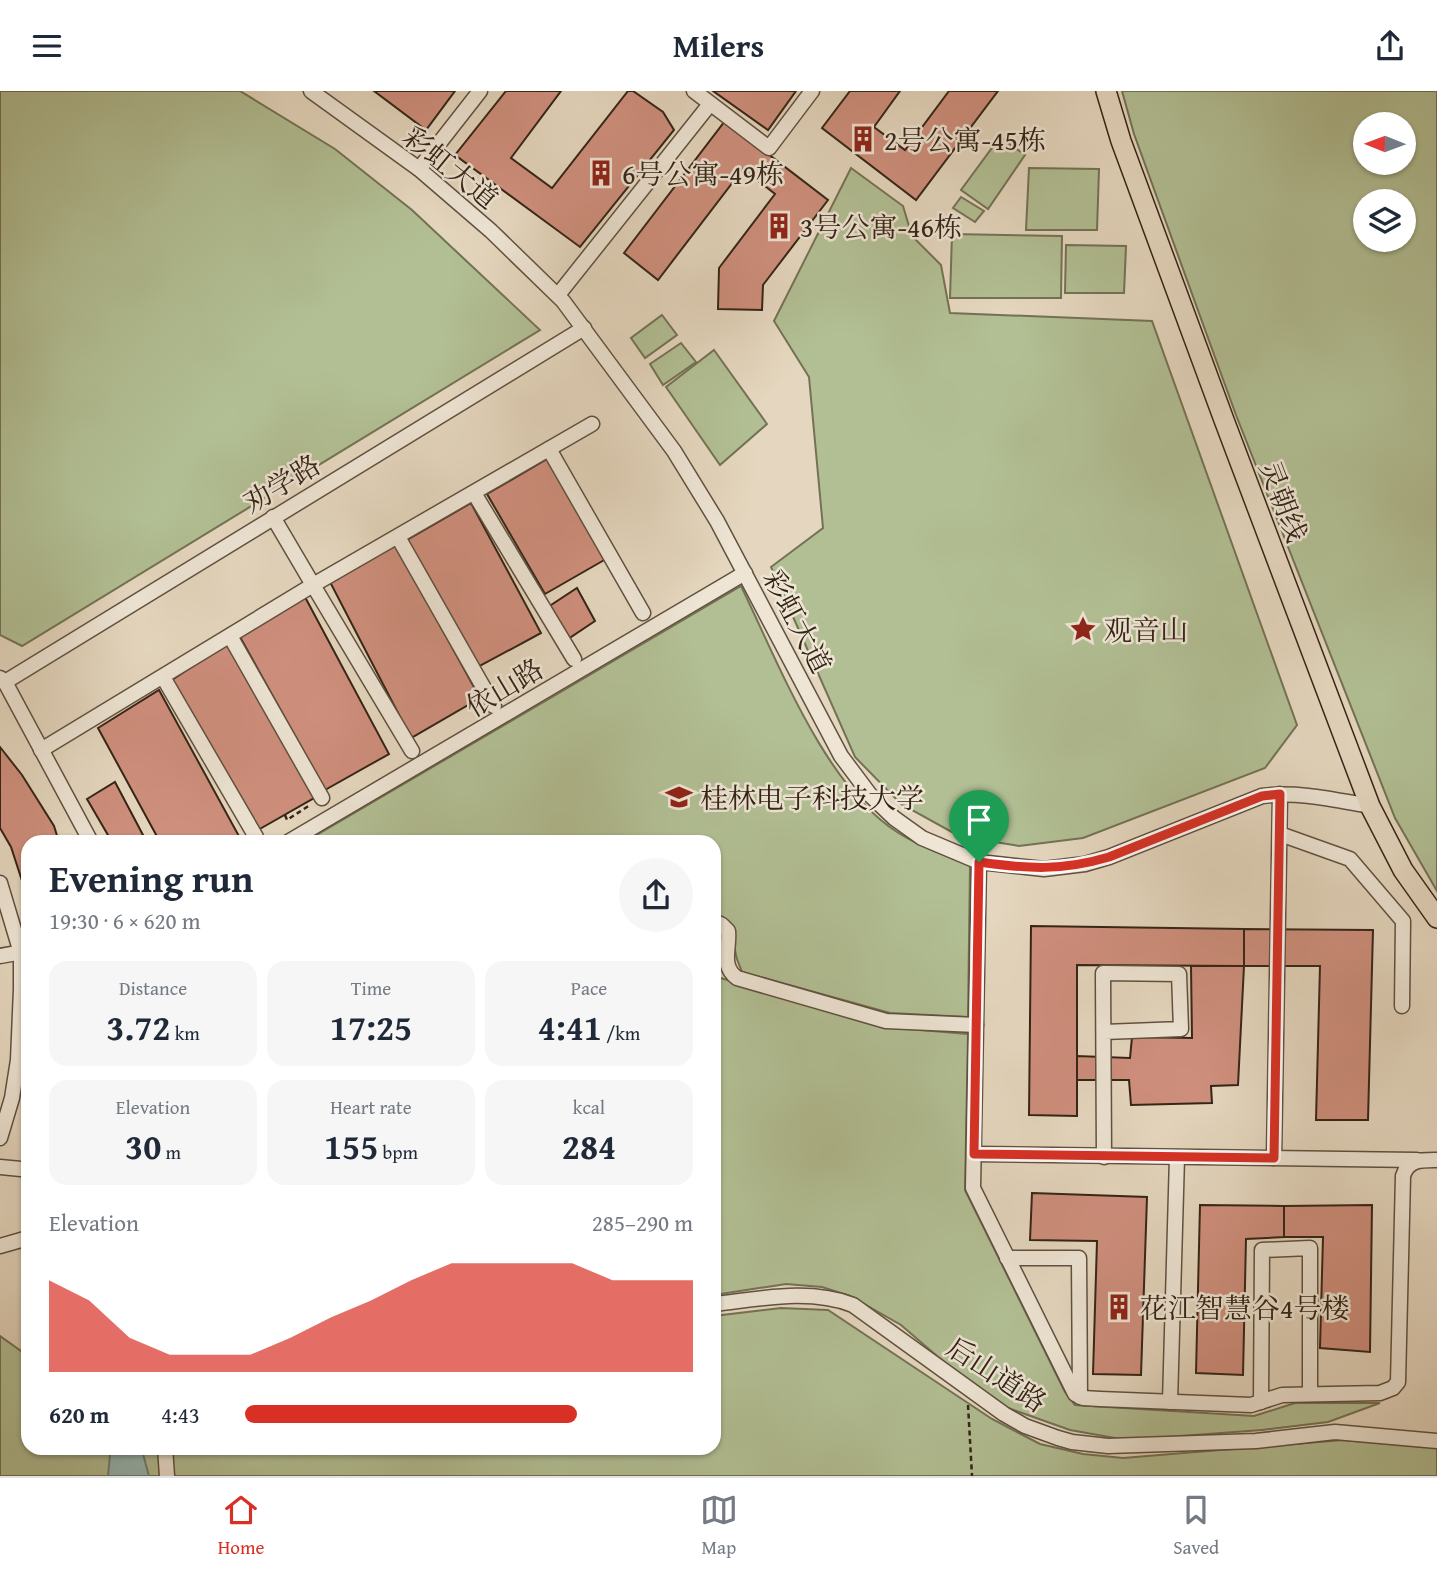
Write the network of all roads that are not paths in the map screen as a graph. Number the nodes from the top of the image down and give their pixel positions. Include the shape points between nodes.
1 (311, 91) edge
2 (480, 91) edge
3 (694, 91) edge
4 (812, 91) edge
5 (1106, 91) edge
6 (710, 104) junction
7 (419, 169) junction
8 (558, 295) junction
9 (584, 328) junction
10 (592, 424) dead end
11 (549, 449) junction
12 (474, 493) junction
13 (273, 517) junction
14 (398, 537) junction
15 (745, 573) junction
16 (313, 585) junction
17 (643, 613) dead end
18 (230, 636) junction
19 (574, 659) dead end
20 (163, 677) junction
21 (2, 680) edge
22 (494, 706) dead end
23 (41, 750) junction
24 (412, 751) dead end
25 (1280, 794) junction
26 (322, 798) road end
27 (1370, 806) junction
28 (1280, 834) junction
29 (87, 835) edge
30 (255, 835) edge
31 (302, 835) edge
32 (979, 862) junction
33 (0, 883) edge
34 (1437, 918) edge
35 (721, 924) edge
36 (21, 943) edge
37 (21, 952) edge
38 (0, 956) edge
39 (21, 1006) edge
40 (1402, 1006) dead end
41 (976, 1025) junction
42 (1104, 1032) junction
43 (0, 1137) edge
44 (974, 1154) junction
45 (1104, 1157) junction
46 (1177, 1157) junction
47 (1274, 1158) junction
48 (1420, 1160) junction
49 (1437, 1160) edge
50 (0, 1167) edge
51 (21, 1169) dead end
52 (21, 1240) edge
53 (0, 1246) edge
54 (1007, 1258) junction
55 (721, 1303) edge
56 (1310, 1394) junction
57 (1080, 1397) junction
58 (1170, 1402) junction
59 (1261, 1402) junction
60 (1437, 1441) edge
61 (166, 1455) edge
62 (167, 1476) edge

1 - 7 street, 彩虹大道
2 - 7 street
3 - 6 street
4 - 6 street via 769,148
5 - 27 main road, 灵朝线
6 - 8 street
7 - 8 street, 彩虹大道
8 - 9 street, 彩虹大道
9 - 13 street, 劝学路
9 - 15 street, 彩虹大道 via 674,451
10 - 11 street
11 - 12 street
11 - 17 street
12 - 14 street
12 - 19 street
13 - 16 street
13 - 21 street, 劝学路
14 - 16 street
14 - 22 street
15 - 31 street, 依山路
15 - 32 street, 彩虹大道 via 854,775 909,829
16 - 18 street
16 - 24 street
18 - 20 street
18 - 26 street
20 - 23 street
20 - 30 street
21 - 23 street
23 - 29 street
25 - 27 street, 彩虹大道
25 - 28 street
25 - 32 street, 彩虹大道 via 1262,796 1085,864 1027,869
27 - 34 main road, 灵朝线 via 1403,870
28 - 40 street via 1350,859 1403,921
28 - 47 street
32 - 41 street
33 - 36 street
35 - 41 street via 728,933 726,963 737,978 886,1021
37 - 38 street
39 - 43 street via 18,1061
41 - 44 street
42 - 42 street via 1103,973 1179,974 1181,1029
42 - 45 street
44 - 45 street
44 - 54 street via 973,1188
45 - 46 street
46 - 47 street
46 - 58 street
47 - 48 street
48 - 49 street
48 - 56 street via 1408,1165 1402,1179 1396,1385 1380,1393
50 - 51 street
52 - 53 street
54 - 57 street via 1072,1391
54 - 57 street via 1079,1258
55 - 60 street, 后山道路 via 781,1297 838,1299 883,1325 1025,1426 1090,1445 1150,1446 1335,1432
56 - 59 street via 1282,1395
56 - 59 street via 1310,1248 1262,1250
57 - 58 street
58 - 59 street
61 - 62 street

